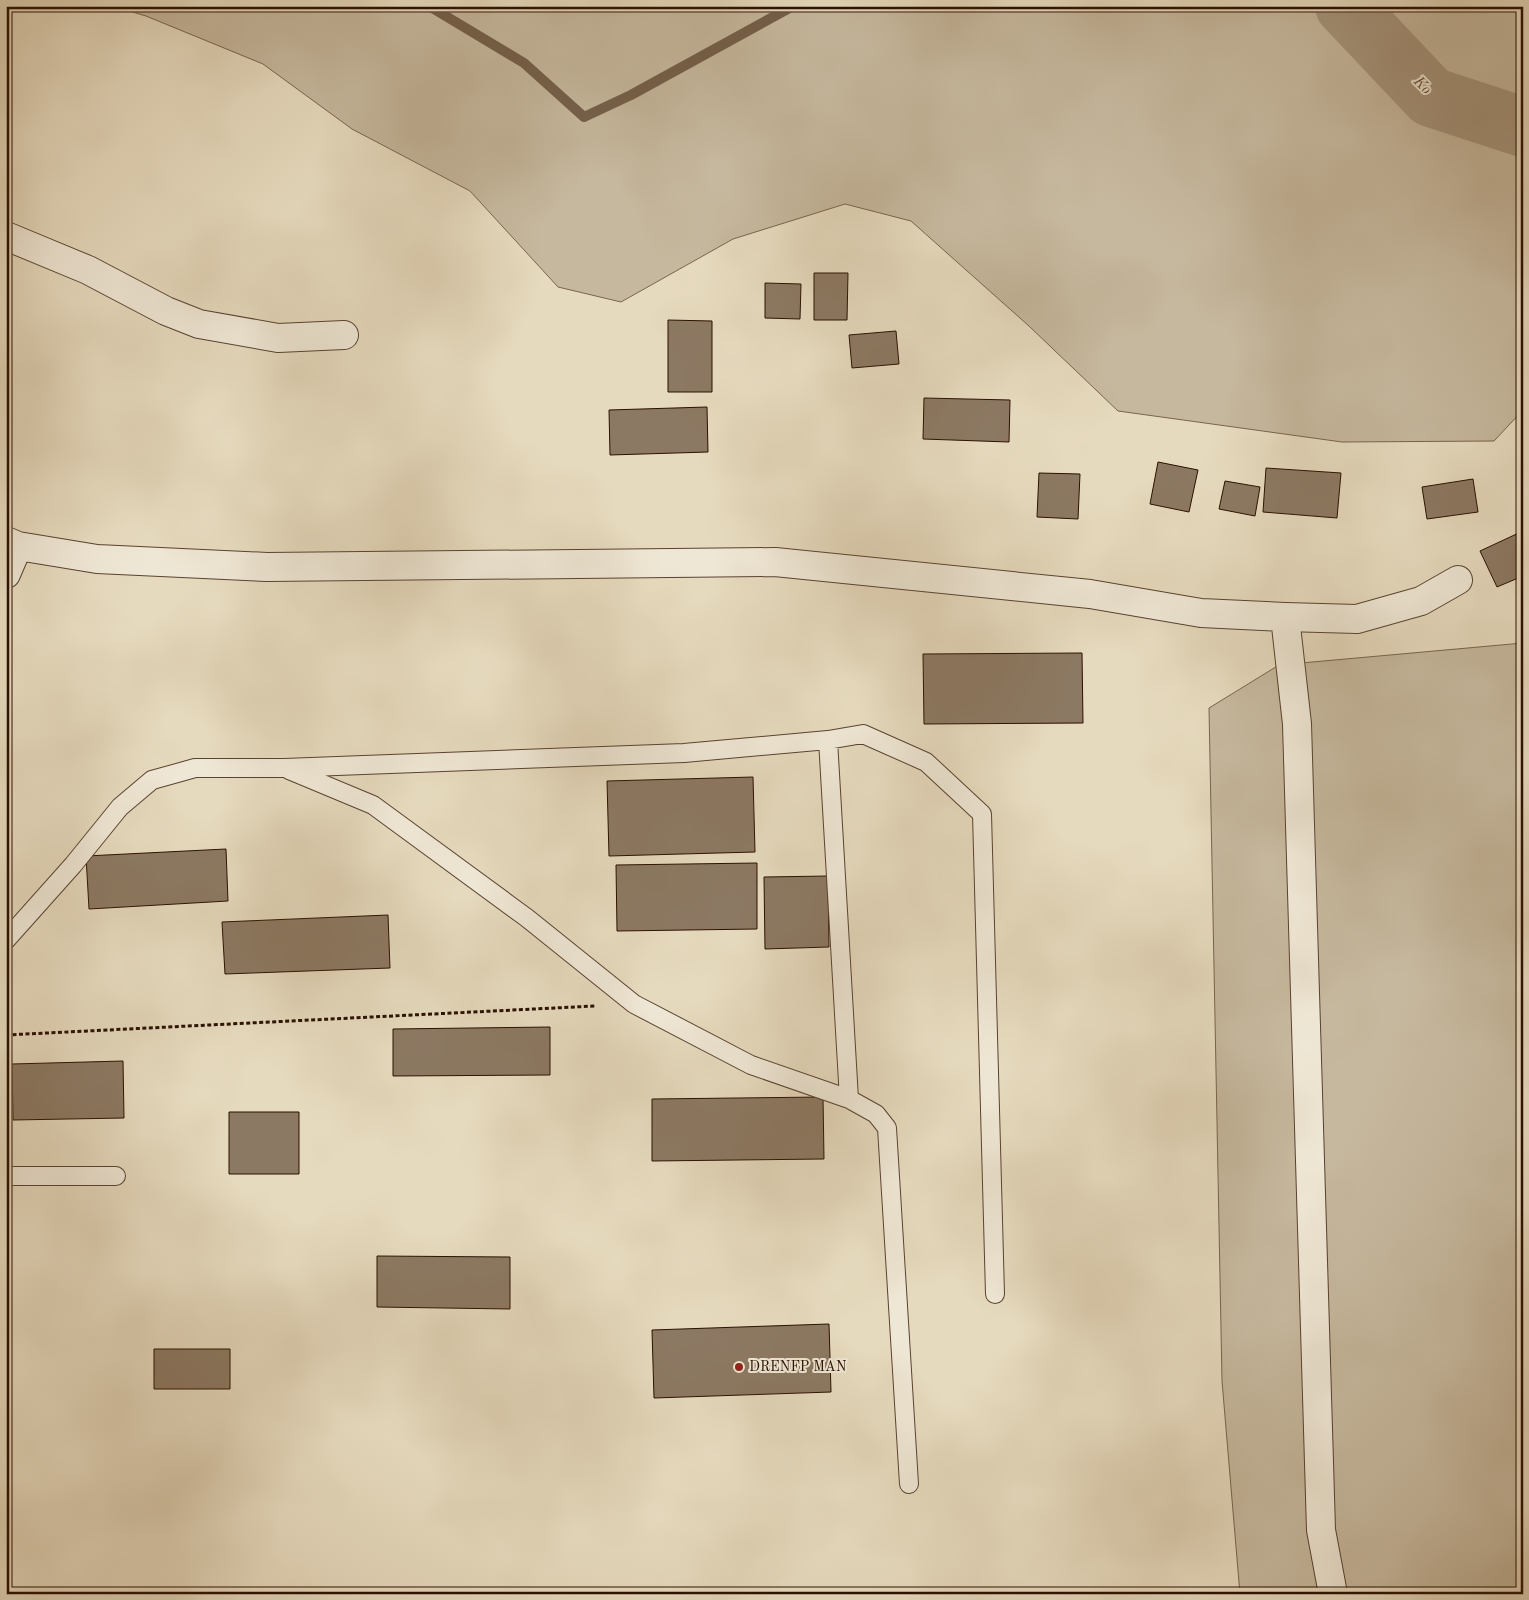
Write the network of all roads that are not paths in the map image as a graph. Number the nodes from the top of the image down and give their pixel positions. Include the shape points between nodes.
1 (6, 236) edge
2 (344, 335) dead end
3 (12, 543) edge
4 (6, 574) edge
5 (1458, 580) dead end
6 (1285, 617) junction
7 (828, 740) junction
8 (284, 768) junction
9 (6, 940) edge
10 (849, 1099) junction
11 (6, 1176) edge
12 (116, 1176) dead end
13 (995, 1294) dead end
14 (909, 1484) dead end
15 (1332, 1594) edge

1 - 2 street via 88,270 166,311 199,324 278,338
3 - 4 street
3 - 6 street via 97,559 267,566 775,562 1071,592 1201,613
5 - 6 street via 1421,601 1356,619
6 - 15 street via 1298,724 1321,1530
7 - 8 lane via 684,753
7 - 10 lane
7 - 13 lane via 862,734 926,762 982,814
8 - 9 lane via 194,768 152,780 120,807
8 - 10 lane via 374,806 527,918 634,1004 751,1065
10 - 14 lane via 876,1114 887,1128
11 - 12 lane

